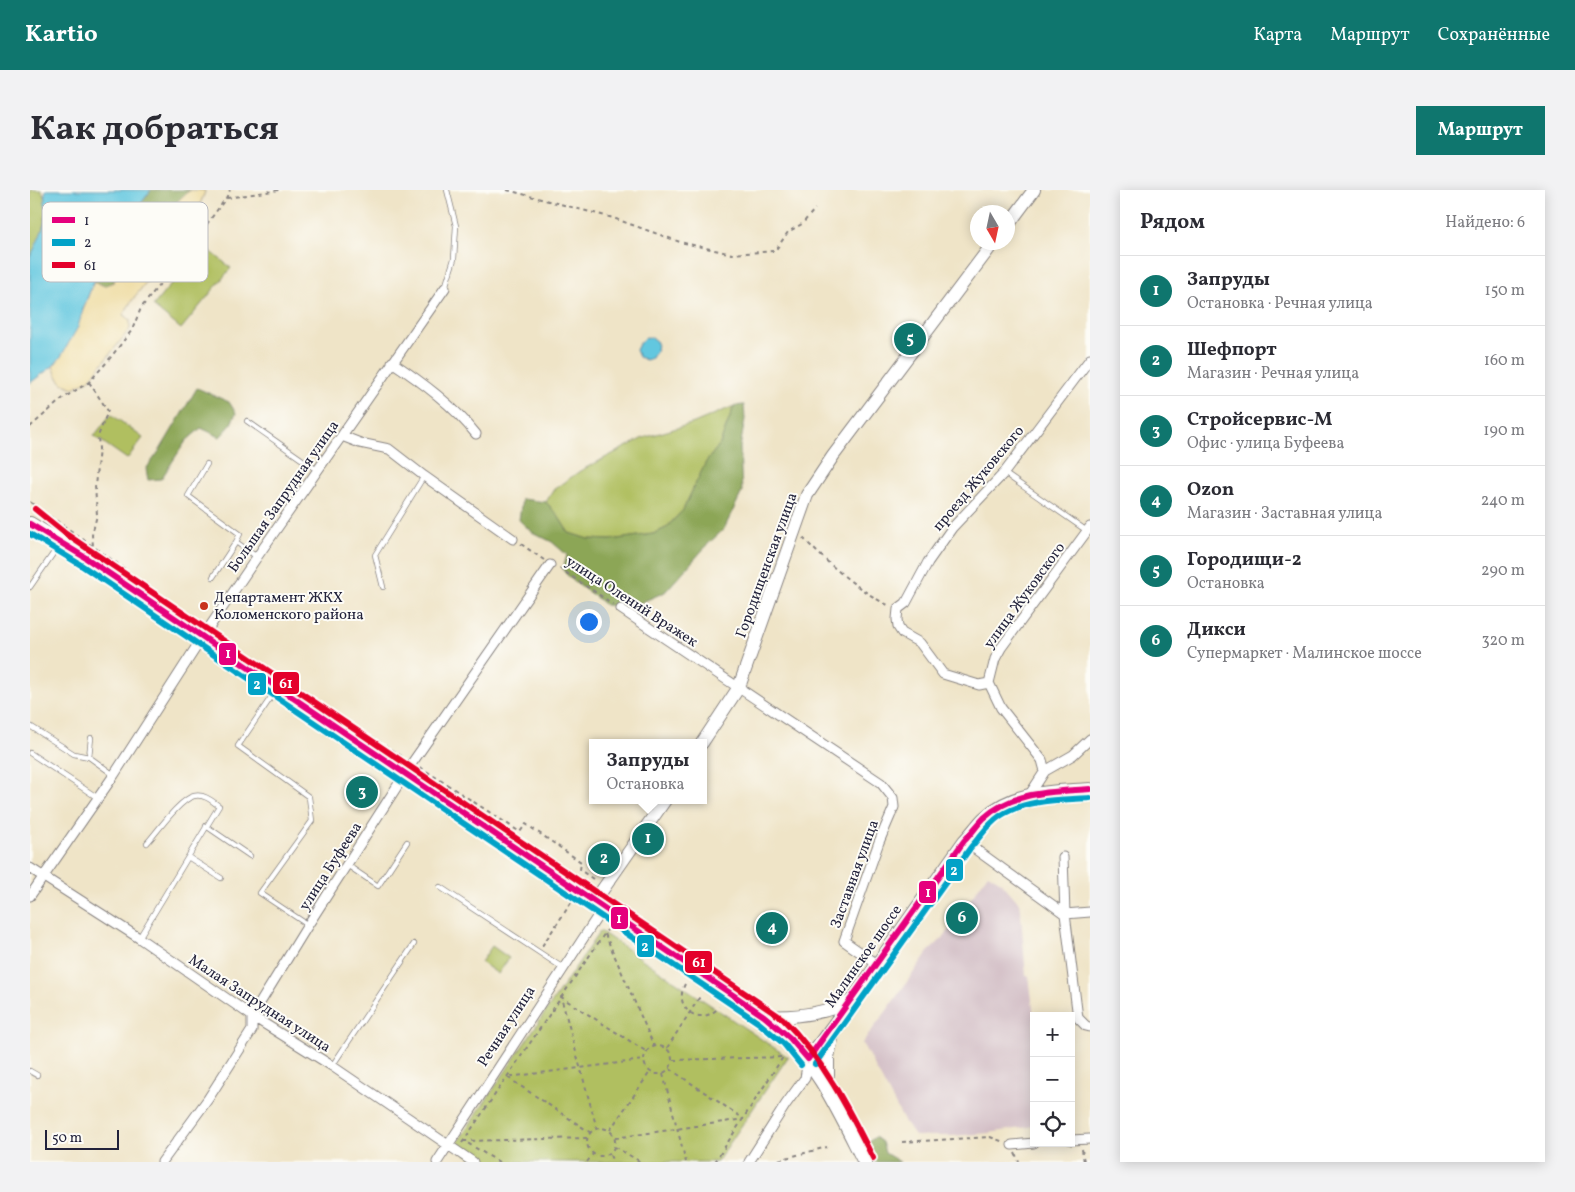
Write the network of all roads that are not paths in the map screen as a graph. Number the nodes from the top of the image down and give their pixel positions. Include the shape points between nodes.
1 (447, 190) edge
2 (1034, 190) edge
3 (1015, 216) edge
4 (988, 250) edge
5 (446, 288) joint
6 (1090, 359) edge
7 (392, 362) junction
8 (247, 421) dead end
9 (476, 434) dead end
10 (342, 436) junction
11 (207, 464) dead end
12 (316, 470) junction
13 (1004, 473) junction
14 (424, 476) junction
15 (30, 516) edge
16 (30, 524) edge
17 (1089, 530) edge
18 (513, 539) road end
19 (61, 541) junction
20 (236, 542) junction
21 (257, 557) junction
22 (550, 565) road end
23 (213, 576) dead end
24 (30, 587) edge
25 (383, 587) dead end
26 (621, 609) road end
27 (202, 638) junction
28 (988, 683) junction
29 (739, 687) junction
30 (277, 688) junction
31 (30, 726) edge
32 (91, 738) dead end
33 (705, 739) edge
34 (1090, 739) edge
35 (30, 753) edge
36 (89, 757) junction
37 (409, 769) junction
38 (1046, 771) junction
39 (114, 774) junction
40 (1090, 789) edge
41 (1030, 794) junction
42 (98, 798) junction
43 (662, 804) edge
44 (894, 807) joint
45 (206, 826) junction
46 (407, 842) dead end
47 (964, 842) junction
48 (147, 843) dead end
49 (250, 856) dead end
50 (188, 857) junction
51 (1063, 857) dead end
52 (347, 865) junction
53 (30, 868) edge
54 (43, 876) junction
55 (221, 878) dead end
56 (440, 887) dead end
57 (30, 896) edge
58 (599, 905) junction
59 (1090, 912) edge
60 (1065, 914) junction
61 (308, 925) junction
62 (139, 938) junction
63 (414, 944) dead end
64 (877, 964) junction
65 (563, 968) junction
66 (851, 1002) junction
67 (252, 1016) junction
68 (764, 1016) junction
69 (836, 1022) junction
70 (1090, 1027) edge
71 (808, 1059) junction
72 (332, 1066) junction
73 (30, 1071) edge
74 (37, 1075) dead end
75 (828, 1089) junction
76 (1090, 1139) edge
77 (1075, 1140) edge
78 (1030, 1143) edge
79 (448, 1144) junction
80 (1012, 1145) road end
81 (162, 1162) edge
82 (437, 1162) edge
83 (473, 1162) edge
84 (749, 1162) edge
85 (865, 1162) edge

1 - 5 lane via 456,226 454,259
2 - 3 street
4 - 29 street, Городищенская улица via 807,495
5 - 7 street, Большая Запрудная улица
6 - 13 street, проезд Жуковского
7 - 9 street via 421,381
7 - 10 street, Большая Запрудная улица
8 - 12 lane
10 - 12 street, Большая Запрудная улица
10 - 14 street via 389,450
11 - 20 lane via 188,496 240,534
12 - 21 street, Большая Запрудная улица
13 - 17 lane
13 - 28 street, проезд Жуковского via 952,528 928,562 906,603 898,610 896,620 902,633 920,643 943,674 979,685
14 - 18 street
14 - 25 lane via 375,554
15 - 19 main road
16 - 19 main road
17 - 28 street, улица Жуковского via 1001,648 992,665
19 - 24 lane
19 - 27 main road
20 - 21 lane
20 - 23 lane
21 - 27 street, Большая Запрудная улица
22 - 37 street, улица Буфеева
26 - 29 street, улица Олений Вражек
27 - 30 main road
27 - 39 street, Большая Запрудная улица
28 - 38 street via 1001,708 1042,760
29 - 33 street
29 - 44 street, улица Олений Вражек via 881,783 893,798
30 - 37 main road
30 - 61 lane via 238,746 309,797 312,821 260,892
31 - 36 lane via 74,754
32 - 36 lane
34 - 38 street via 1073,755
35 - 42 lane
36 - 39 lane
37 - 52 street, улица Буфеева
37 - 58 main road
38 - 41 street
39 - 42 street, Большая Запрудная улица
40 - 41 street, Малинское шоссе
41 - 47 street, Малинское шоссе via 996,808
42 - 54 street, Большая Запрудная улица
43 - 58 street, Речная улица
44 - 64 street, Заставная улица via 844,941
45 - 48 lane via 219,806 205,797 194,796 184,801
45 - 49 lane
45 - 50 lane
46 - 52 lane via 378,886
47 - 60 street
47 - 64 street, Малинское шоссе
50 - 55 lane
50 - 62 lane
51 - 60 street
52 - 61 street, улица Буфеева
53 - 54 street, Малая Запрудная улица
54 - 57 street, Большая Запрудная улица
54 - 62 street, Малая Запрудная улица
56 - 65 lane
58 - 65 street, Речная улица
58 - 68 main road
59 - 60 street
60 - 70 street via 1078,1018
61 - 67 street, улица Буфеева
62 - 67 street, Малая Запрудная улица
63 - 72 lane
64 - 66 street, Малинское шоссе
65 - 79 street, Речная улица
66 - 68 street via 794,1017
66 - 69 street, Малинское шоссе
67 - 72 street, Малая Запрудная улица
67 - 81 street, улица Буфеева via 252,1030 208,1099
68 - 71 main road
69 - 71 street, Малинское шоссе
69 - 75 street via 829,1048
71 - 75 main road
71 - 84 street via 805,1078
72 - 79 street, Малая Запрудная улица
73 - 74 lane
75 - 85 main road
76 - 77 street
78 - 80 street
79 - 82 street, Речная улица
79 - 83 street, Малая Запрудная улица

